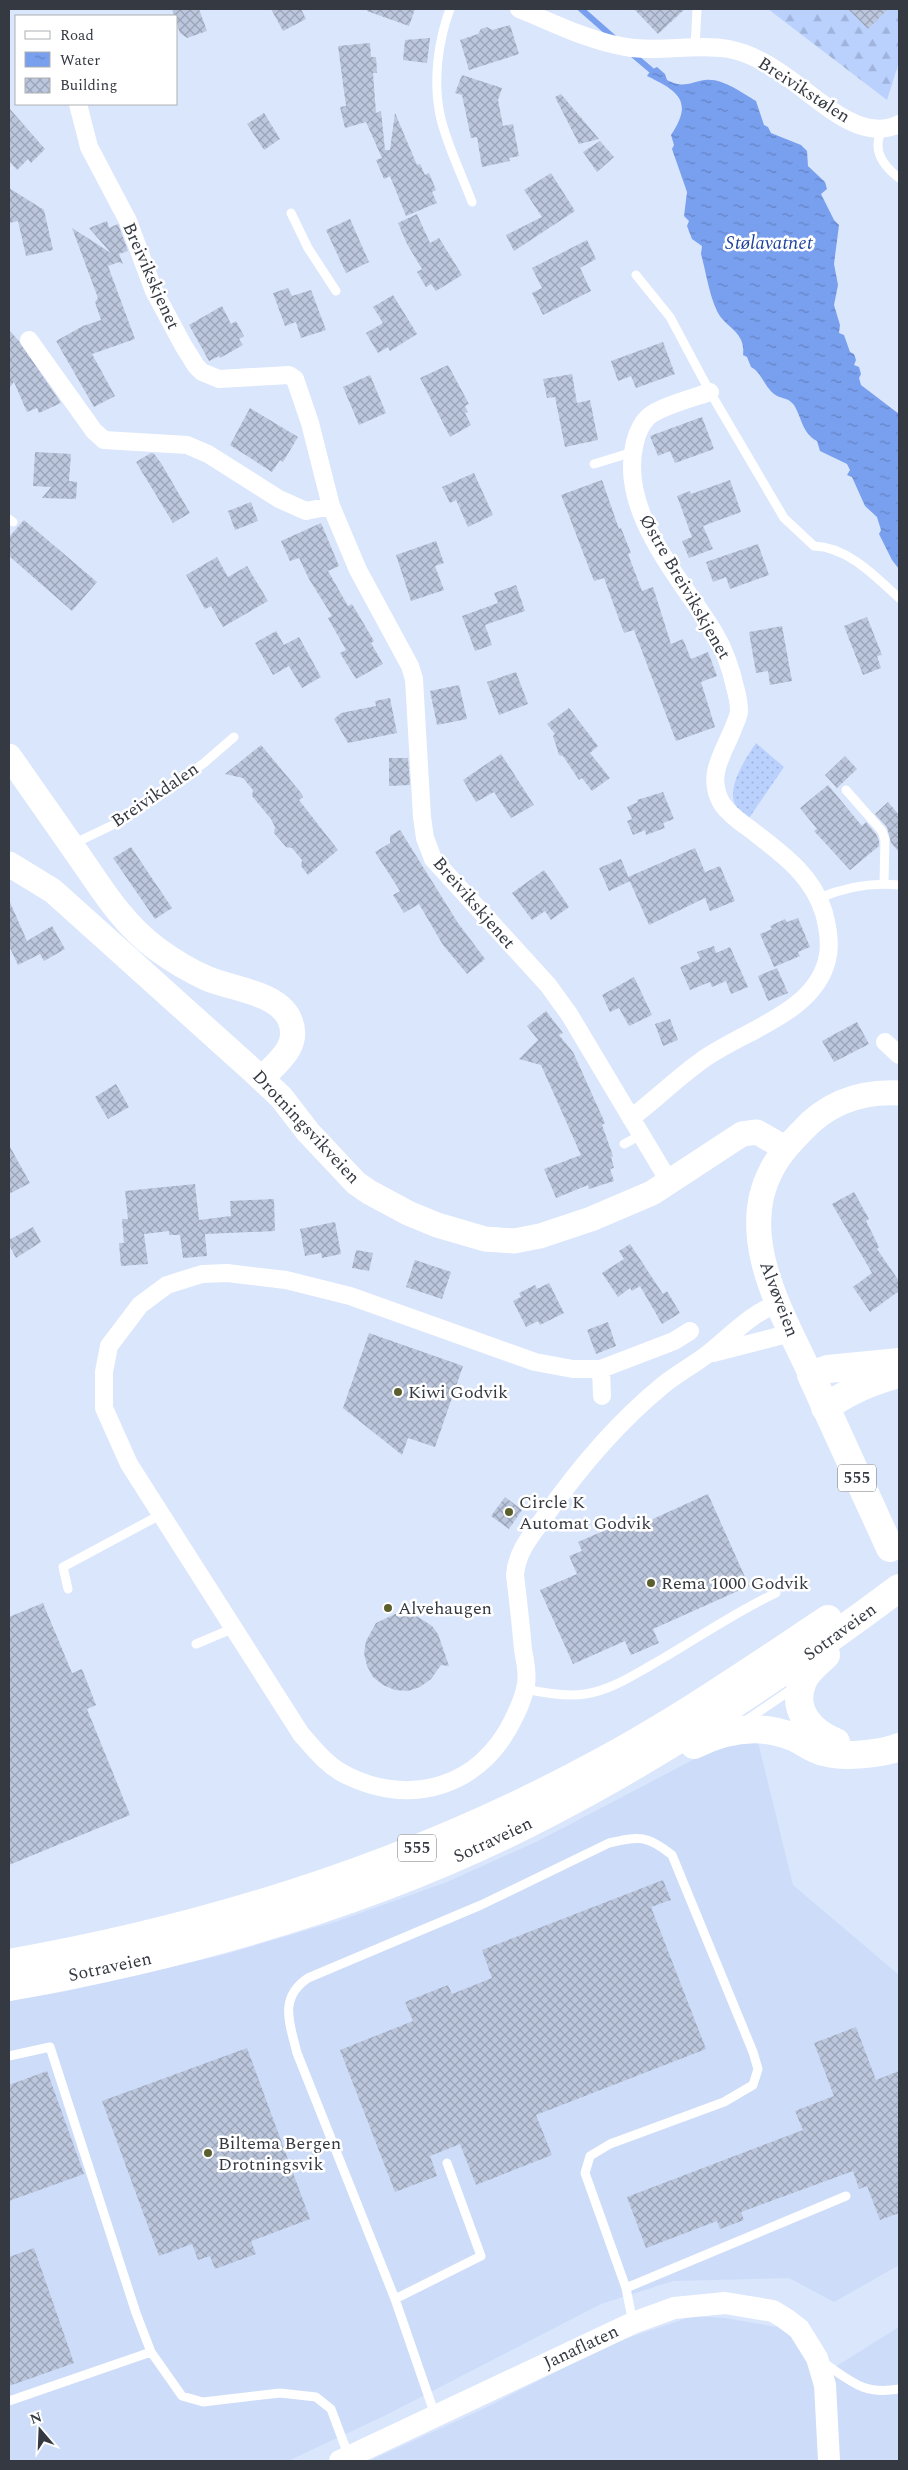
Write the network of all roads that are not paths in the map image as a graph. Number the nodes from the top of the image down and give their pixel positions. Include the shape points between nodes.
1 (450, 9) edge
2 (519, 9) edge
3 (697, 9) edge
4 (695, 48) junction
5 (78, 105) edge
6 (891, 126) edge
7 (899, 178) edge
8 (472, 202) dead end
9 (291, 213) dead end
10 (636, 275) dead end
11 (336, 290) dead end
12 (29, 340) dead end
13 (710, 392) junction
14 (632, 452) junction
15 (594, 464) dead end
16 (331, 506) junction
17 (899, 598) edge
18 (234, 737) dead end
19 (9, 756) edge
20 (846, 790) dead end
21 (71, 845) junction
22 (9, 864) edge
23 (884, 883) junction
24 (899, 885) edge
25 (820, 898) junction
26 (885, 1042) dead end
27 (899, 1055) edge
28 (262, 1078) junction
29 (899, 1092) edge
30 (631, 1118) junction
31 (641, 1135) junction
32 (624, 1144) dead end
33 (785, 1148) junction
34 (670, 1183) junction
35 (779, 1303) junction
36 (690, 1331) dead end
37 (792, 1333) junction
38 (707, 1354) junction
39 (899, 1362) edge
40 (601, 1370) junction
41 (899, 1374) edge
42 (811, 1375) junction
43 (602, 1396) dead end
44 (825, 1408) junction
45 (160, 1515) junction
46 (895, 1560) edge
47 (68, 1589) dead end
48 (776, 1593) dead end
49 (893, 1593) edge
50 (234, 1628) junction
51 (196, 1644) dead end
52 (803, 1681) junction
53 (525, 1689) junction
54 (734, 1730) junction
55 (899, 1747) edge
56 (862, 1754) junction
57 (622, 1773) junction
58 (9, 1963) edge
59 (9, 1987) edge
60 (9, 2056) edge
61 (447, 2163) dead end
62 (846, 2196) dead end
63 (626, 2288) junction
64 (395, 2299) junction
65 (633, 2323) junction
66 (151, 2352) junction
67 (817, 2358) junction
68 (899, 2389) edge
69 (9, 2401) edge
70 (435, 2415) junction
71 (345, 2459) edge
72 (831, 2461) edge

1 - 8 lane via 442,31 436,90 441,117
2 - 4 street, Breivikstølen via 583,35 627,47
3 - 4 lane
4 - 6 street, Breivikstølen via 728,49 752,56 776,69 837,115 859,126
5 - 16 street, Breivikskjenet via 89,147 116,196 154,291 182,345 202,372 219,379 289,375 295,379
6 - 7 lane, Breivikstølen via 878,138 878,154 886,168
9 - 11 lane via 308,248
10 - 13 lane via 670,317
12 - 16 street via 94,431 104,440 187,445 306,511
13 - 14 street, Østre Breivikskjenet via 648,417
13 - 17 lane via 784,518 814,546 824,546 846,555
14 - 15 lane
14 - 25 street, Østre Breivikskjenet via 631,465 639,505 649,531 716,637 731,668 739,712 714,775 715,789 724,806 736,818 788,857
16 - 30 street, Breivikskjenet via 358,570 410,666 414,680 422,817 433,859 548,985 570,1014
18 - 21 lane, Breivikdalen via 204,763 121,821
19 - 21 main road
20 - 23 lane via 882,831 885,840
21 - 28 main road via 125,920 152,945 206,978 268,998 281,1008 292,1027 290,1048
22 - 28 main road, Drotningsvikveien via 52,891
23 - 24 lane
23 - 25 lane via 856,886
25 - 30 street, Østre Breivikskjenet via 829,940 828,959 810,992 792,1008 702,1060
26 - 27 street
28 - 34 main road, Drotningsvikveien via 332,1157 369,1192 437,1225 485,1239 514,1241 540,1236 591,1219
29 - 33 main road, Alvøveien via 866,1094 839,1102 812,1120
30 - 31 street, Breivikskjenet
31 - 32 lane
31 - 34 street, Breivikskjenet
33 - 34 main road, Drotningsvikveien via 757,1132 742,1134
33 - 35 main road, Alvøveien via 770,1172 758,1215 759,1244 766,1273
35 - 37 main road, Alvøveien
35 - 38 street via 748,1320
36 - 40 street via 674,1342
37 - 38 street
37 - 42 main road, Alvøveien
38 - 53 street via 662,1386 607,1437 574,1476 517,1559 515,1575 527,1682
39 - 42 highway via 828,1369
40 - 43 street
40 - 45 street via 535,1362 350,1296 286,1280 227,1272 202,1274 167,1285 140,1305 111,1342 104,1372 104,1408 118,1443
41 - 44 highway via 875,1380
42 - 44 highway, 555
44 - 46 highway, 555
45 - 47 lane via 63,1567
45 - 50 street
46 - 58 highway, Sotraveien / 555 via 743,1676 640,1740 544,1791 466,1827 341,1878 211,1918 120,1942
48 - 53 lane via 744,1608 620,1682 586,1694
49 - 52 highway, 555 via 870,1623 826,1656
49 - 57 highway, Sotraveien / 555 via 768,1684
50 - 51 lane
50 - 53 street via 301,1734 324,1761 348,1776 379,1787 407,1791 436,1786 462,1776 487,1759 501,1743
52 - 54 lane, Sotraveien / 555
52 - 56 highway via 800,1705 812,1729
54 - 56 highway, 555 via 761,1728 793,1737 824,1753
54 - 57 highway, 555 via 705,1740 645,1772
55 - 56 highway, 555 via 877,1754
57 - 59 highway, Sotraveien / 555 via 549,1814 479,1847 401,1880 296,1918 150,1959
60 - 66 lane via 50,2047
61 - 64 lane via 481,2256
62 - 63 lane
63 - 64 lane via 585,2173 590,2156 610,2144 724,2102 753,2085 758,2069 672,1855 645,1838 609,1843 481,1905 308,1978 291,1994 287,2015 297,2053
63 - 65 lane
64 - 70 lane
65 - 67 street, Janaflaten via 674,2308 702,2304 754,2306 773,2311 799,2329
65 - 70 street, Janaflaten
66 - 69 lane
66 - 71 lane via 182,2396 204,2402 280,2394 316,2397 331,2409
67 - 68 lane, Janaflaten via 865,2388 880,2392
67 - 72 street, Janaflaten via 825,2385
70 - 71 street, Janaflaten

